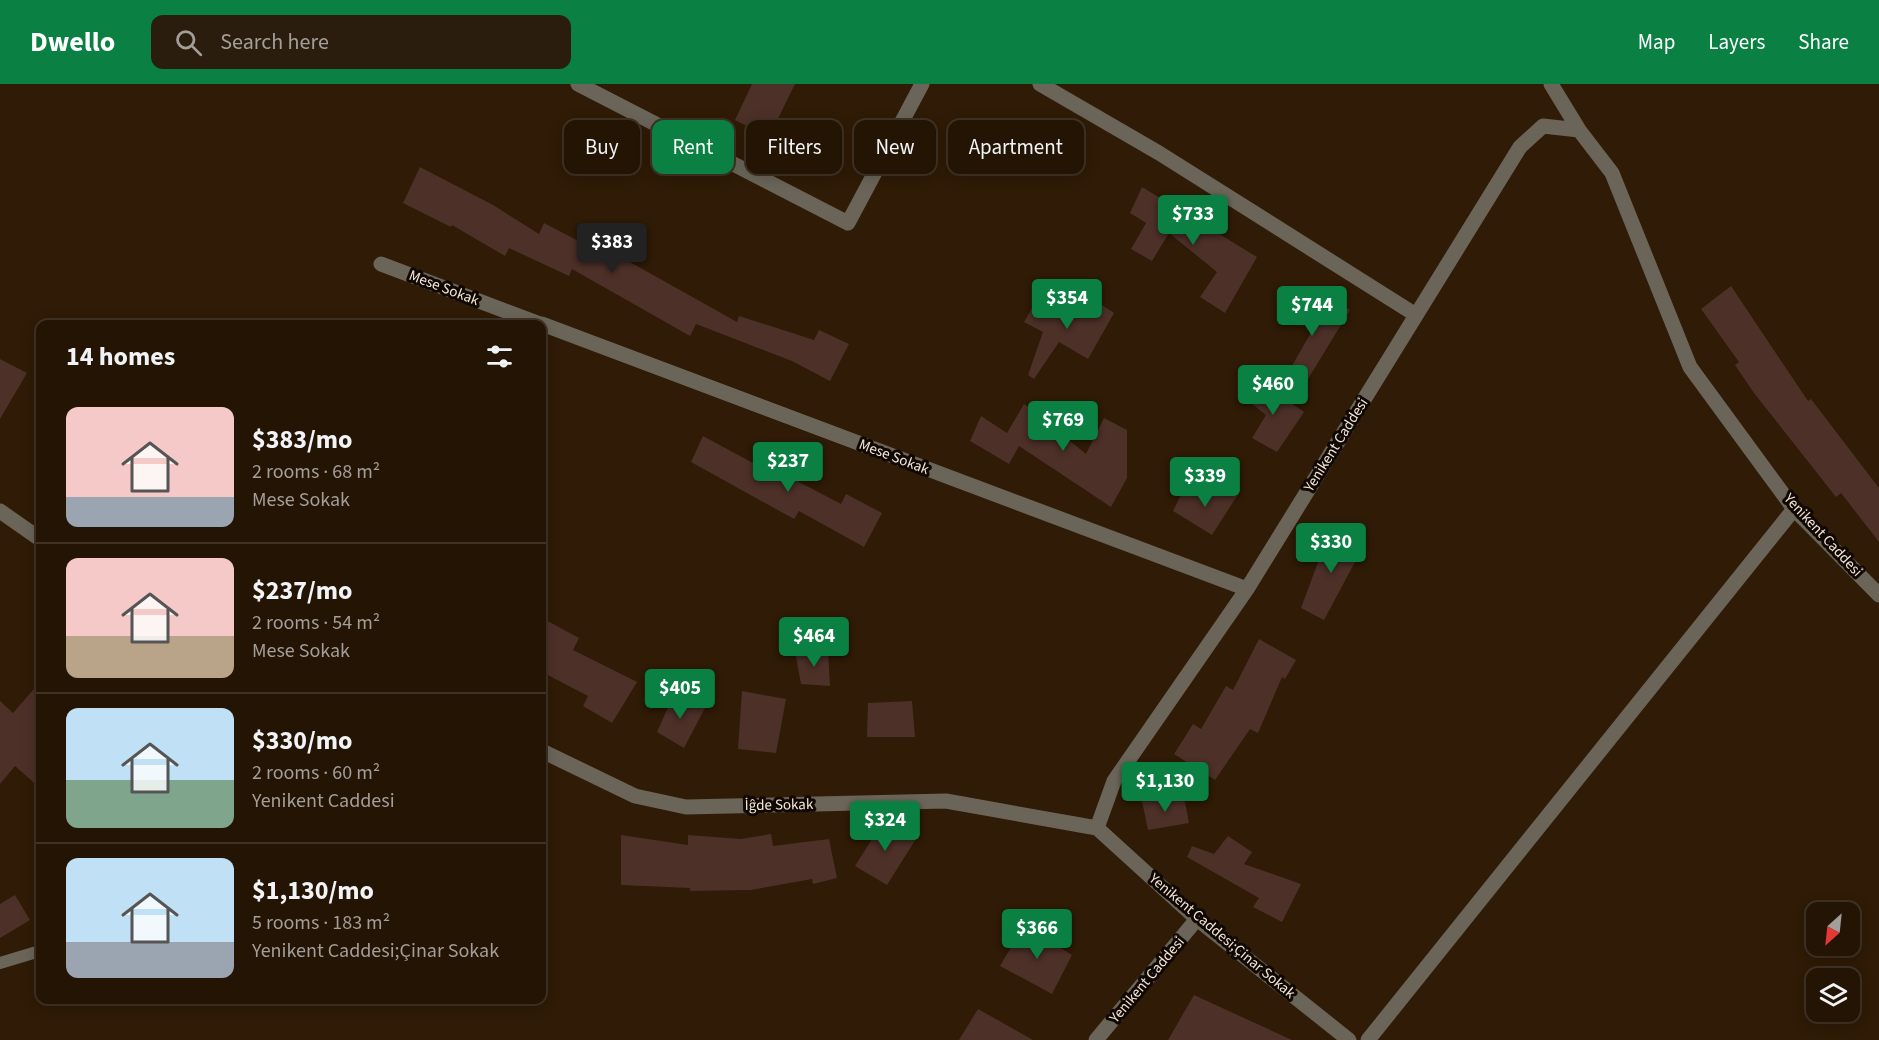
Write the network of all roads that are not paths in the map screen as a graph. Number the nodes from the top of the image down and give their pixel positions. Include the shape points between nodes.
1 (578, 84) edge
2 (922, 84) edge
3 (1040, 84) edge
4 (1551, 84) edge
5 (1579, 130) junction
6 (381, 264) dead end
7 (1416, 315) junction
8 (530, 320) edge
9 (546, 326) edge
10 (1794, 509) junction
11 (0, 512) edge
12 (36, 536) edge
13 (1247, 589) junction
14 (1879, 595) edge
15 (546, 753) edge
16 (1098, 828) junction
17 (1197, 919) junction
18 (36, 952) edge
19 (0, 963) edge
20 (1096, 1040) edge
21 (1349, 1040) edge
22 (1368, 1040) edge

1 - 2 street via 848,223
3 - 7 street
4 - 5 street, Yenikent Caddesi
5 - 7 street, Yenikent Caddesi via 1543,126 1520,147
5 - 10 street, Yenikent Caddesi via 1612,172 1690,367
6 - 8 street, Mese Sokak
7 - 13 street, Yenikent Caddesi
9 - 13 street, Mese Sokak
10 - 14 street, Yenikent Caddesi
10 - 22 street
11 - 12 street
13 - 16 street, Yenikent Caddesi via 1114,781
15 - 16 street, İĝde Sokak via 635,796 686,807 946,801
16 - 17 street, Yenikent Caddesi;Çinar Sokak
17 - 20 street, Yenikent Caddesi
17 - 21 street, Yenikent Caddesi;Çinar Sokak
18 - 19 lane

